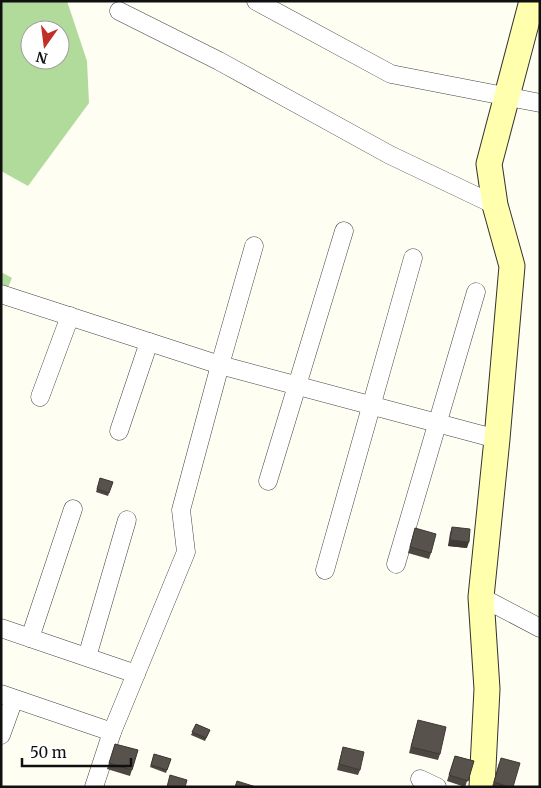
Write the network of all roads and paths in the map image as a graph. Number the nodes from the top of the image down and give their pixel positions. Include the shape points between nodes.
1 (256, 1) edge
2 (532, 1) edge
3 (119, 11) dead end
4 (507, 96) junction
5 (540, 103) edge
6 (495, 205) junction
7 (344, 231) dead end
8 (254, 246) dead end
9 (413, 258) dead end
10 (476, 292) dead end
11 (1, 294) edge
12 (70, 316) junction
13 (149, 342) junction
14 (220, 365) junction
15 (297, 386) junction
16 (40, 397) dead end
17 (371, 406) junction
18 (437, 423) junction
19 (119, 431) dead end
20 (497, 439) junction
21 (268, 481) dead end
22 (73, 509) dead end
23 (127, 520) dead end
24 (396, 564) dead end
25 (325, 570) dead end
26 (481, 597) junction
27 (1, 628) edge
28 (540, 628) edge
29 (30, 638) junction
30 (86, 657) junction
31 (136, 674) junction
32 (8, 697) edge
33 (112, 732) junction
34 (1, 735) edge
35 (420, 779) dead end
36 (94, 787) edge
37 (437, 787) edge
38 (482, 787) edge

1 - 4 street via 391,74
2 - 4 street
3 - 6 street via 219,61 390,156
4 - 5 street
4 - 6 street via 489,164
6 - 20 street via 512,266
7 - 15 street
8 - 14 street
9 - 17 street
10 - 18 street
11 - 12 street
12 - 13 street
12 - 16 street
13 - 14 street
13 - 19 street
14 - 15 street
14 - 31 street via 181,510 186,552
15 - 17 street
15 - 21 street
17 - 18 street
17 - 25 street
18 - 20 street
18 - 24 street
20 - 26 street
22 - 29 street
23 - 30 street
26 - 28 street
26 - 38 street via 487,689
27 - 29 street
29 - 30 street
30 - 31 street
31 - 33 street
32 - 33 street
32 - 34 street
33 - 36 street
35 - 37 street

